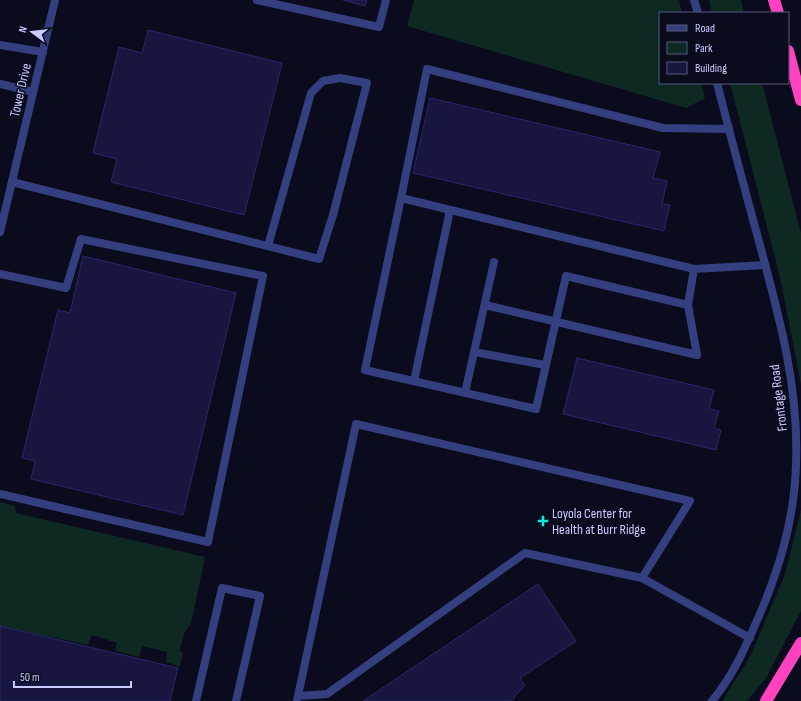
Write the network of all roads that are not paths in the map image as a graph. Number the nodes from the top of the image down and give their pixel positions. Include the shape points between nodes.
1 (54, 0) edge
2 (257, 0) edge
3 (386, 0) edge
4 (694, 0) edge
5 (774, 0) edge
6 (698, 12) edge
7 (778, 12) edge
8 (0, 45) edge
9 (43, 52) junction
10 (789, 55) edge
11 (0, 84) edge
12 (717, 84) edge
13 (33, 92) junction
14 (801, 100) edge
15 (729, 129) junction
16 (12, 182) junction
17 (401, 198) junction
18 (450, 210) junction
19 (0, 232) edge
20 (268, 246) junction
21 (494, 262) dead end
22 (765, 265) junction
23 (694, 269) junction
24 (0, 274) edge
25 (485, 305) junction
26 (688, 305) junction
27 (555, 322) junction
28 (474, 352) junction
29 (545, 365) junction
30 (414, 381) junction
31 (465, 393) junction
32 (0, 494) edge
33 (642, 578) junction
34 (750, 638) junction
35 (801, 643) edge
36 (297, 698) edge
37 (196, 701) edge
38 (236, 701) edge
39 (712, 701) edge
40 (766, 701) edge

1 - 9 street, Tower Drive
2 - 3 street via 379,27
4 - 6 street
5 - 7 highway
8 - 9 street
9 - 13 street, Tower Drive
10 - 14 highway
11 - 13 street
12 - 15 street, Frontage Road
13 - 16 street, Tower Drive
15 - 17 street via 664,128 426,69
15 - 22 street, Frontage Road
16 - 19 street, Tower Drive
16 - 20 street
17 - 18 street
17 - 30 street via 365,370
18 - 23 street
18 - 30 street
20 - 20 street via 319,259 367,83 340,78 323,81 311,93
21 - 25 street
22 - 23 street
22 - 34 street, Frontage Road via 789,369 796,415 796,463 791,511 782,554 768,597
23 - 26 street
24 - 32 street via 66,288 81,238 263,276 208,542
25 - 27 street
25 - 28 street
26 - 27 street via 566,276
26 - 27 street via 697,355
27 - 29 street
28 - 29 street
28 - 31 street
29 - 31 street via 536,409
30 - 31 street
33 - 34 street
33 - 36 street via 526,552 326,694
33 - 36 street via 690,501 356,424
34 - 39 street, Frontage Road via 724,687
35 - 40 highway
37 - 38 street via 222,588 260,596

